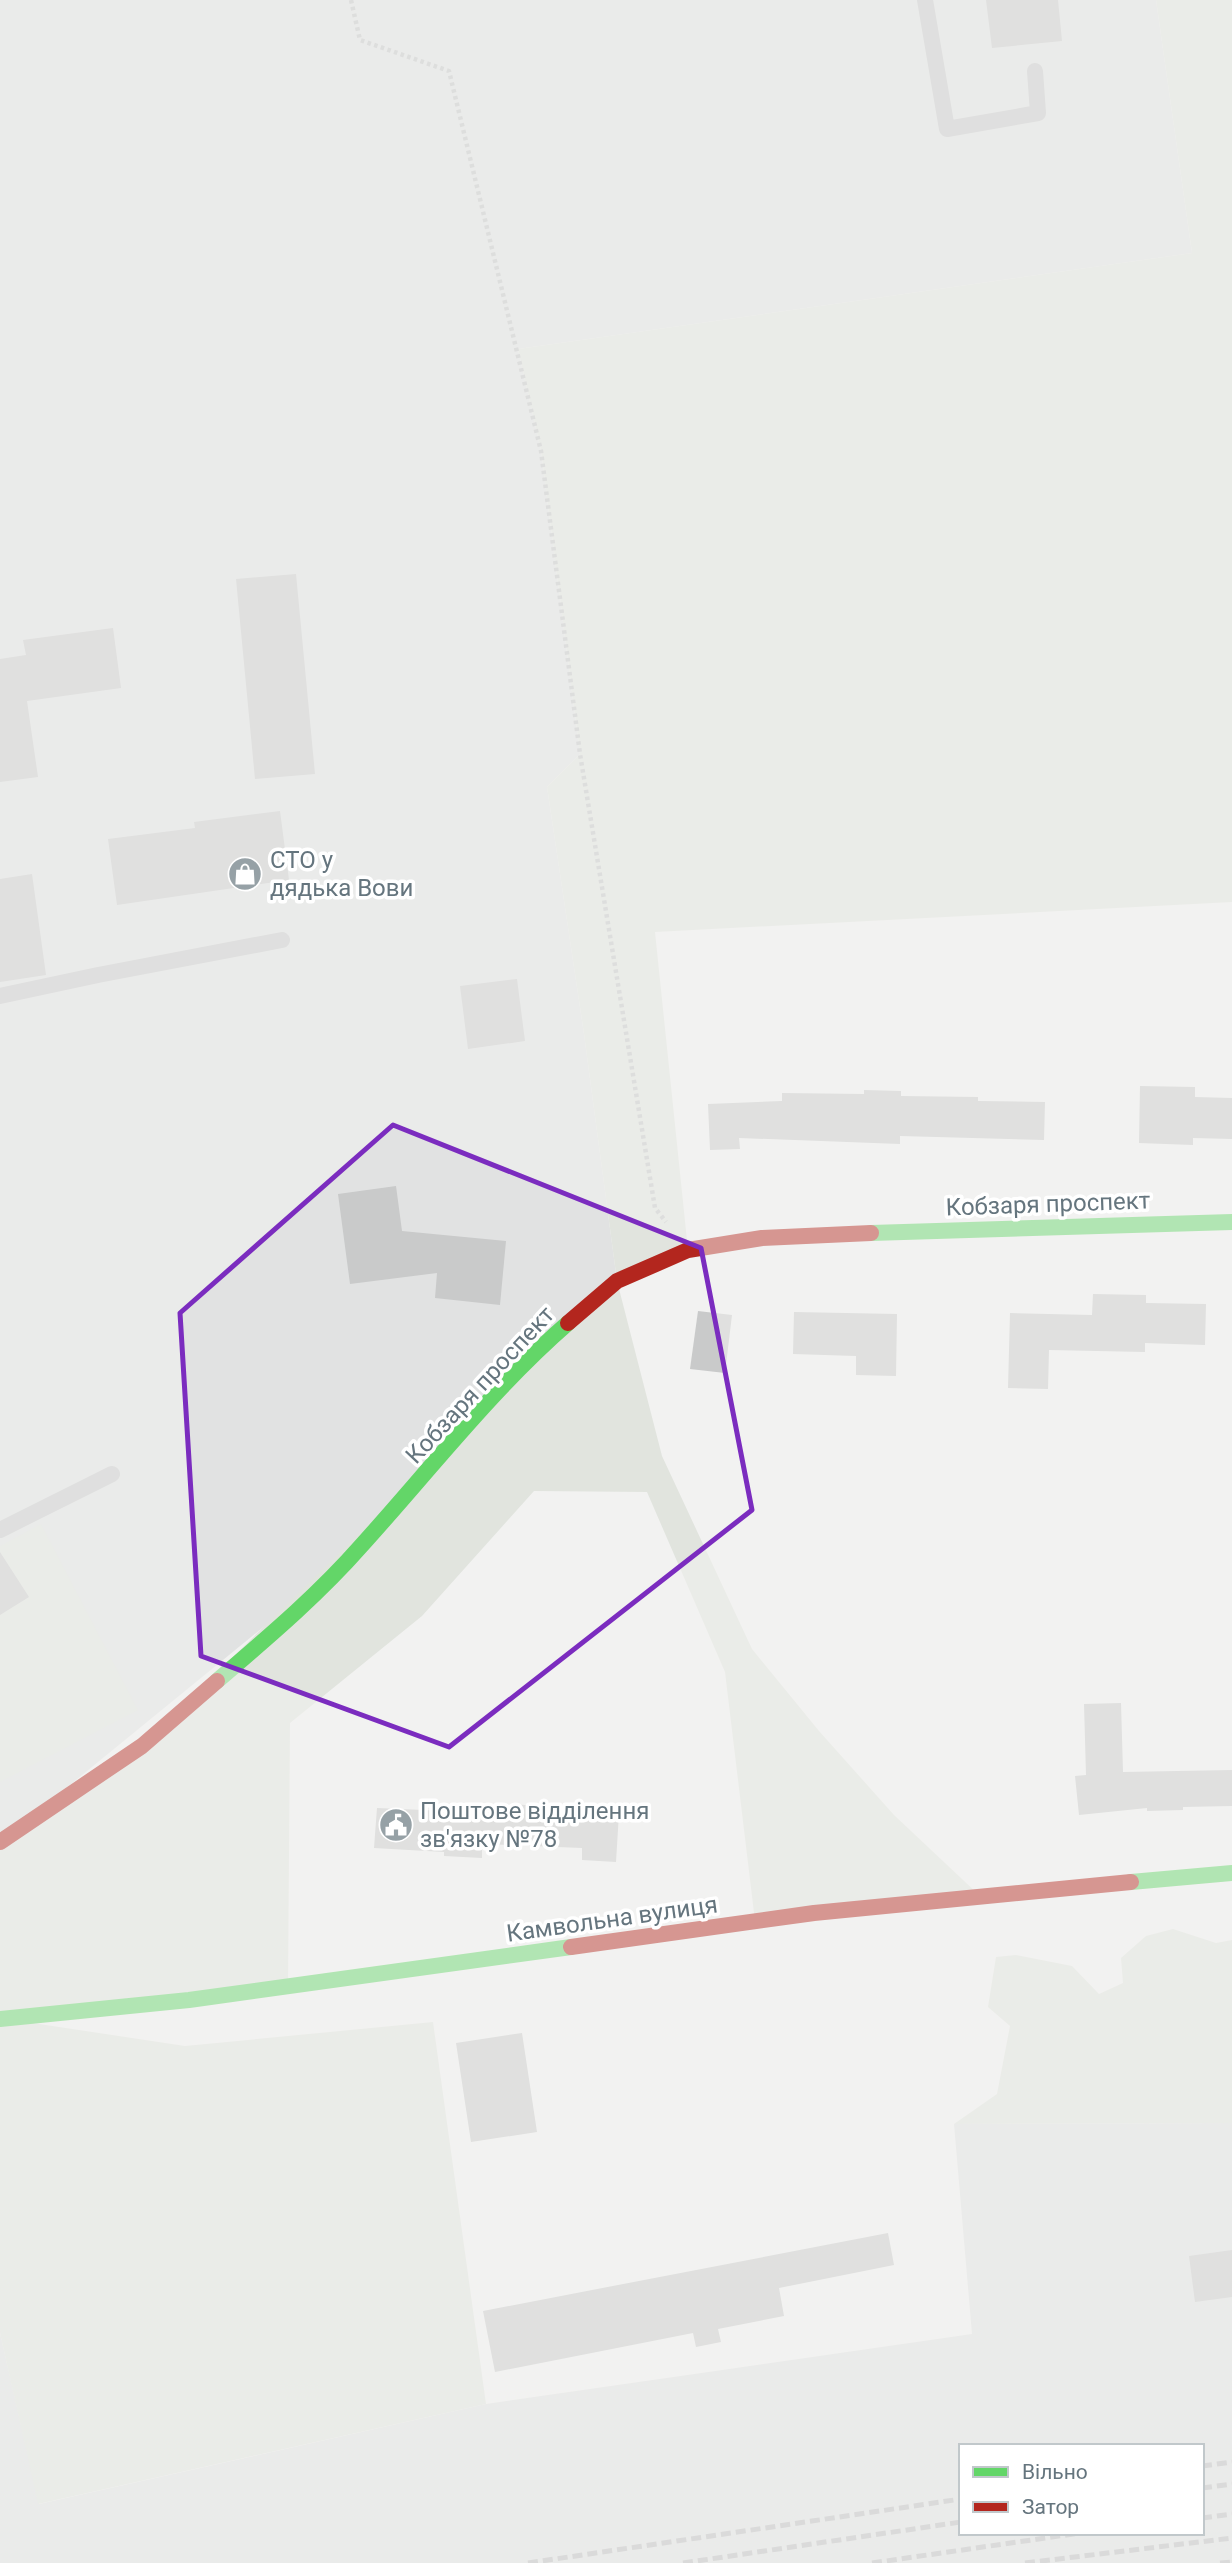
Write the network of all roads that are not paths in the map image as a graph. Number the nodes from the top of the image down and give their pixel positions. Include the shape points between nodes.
1 (925, 0) edge
2 (1035, 71) dead end
3 (282, 940) dead end
4 (0, 996) edge
5 (1232, 1222) edge
6 (111, 1474) dead end
7 (0, 1530) edge
8 (0, 1842) edge
9 (1232, 1873) edge
10 (0, 2019) edge

1 - 2 lane via 947,129 1038,113
3 - 4 lane
5 - 8 main road, Кобзаря проспект via 762,1238 688,1250 617,1281 529,1357 359,1549 267,1638 142,1746
6 - 7 lane
9 - 10 main road, Камвольна вулиця via 755,1921 194,2001

